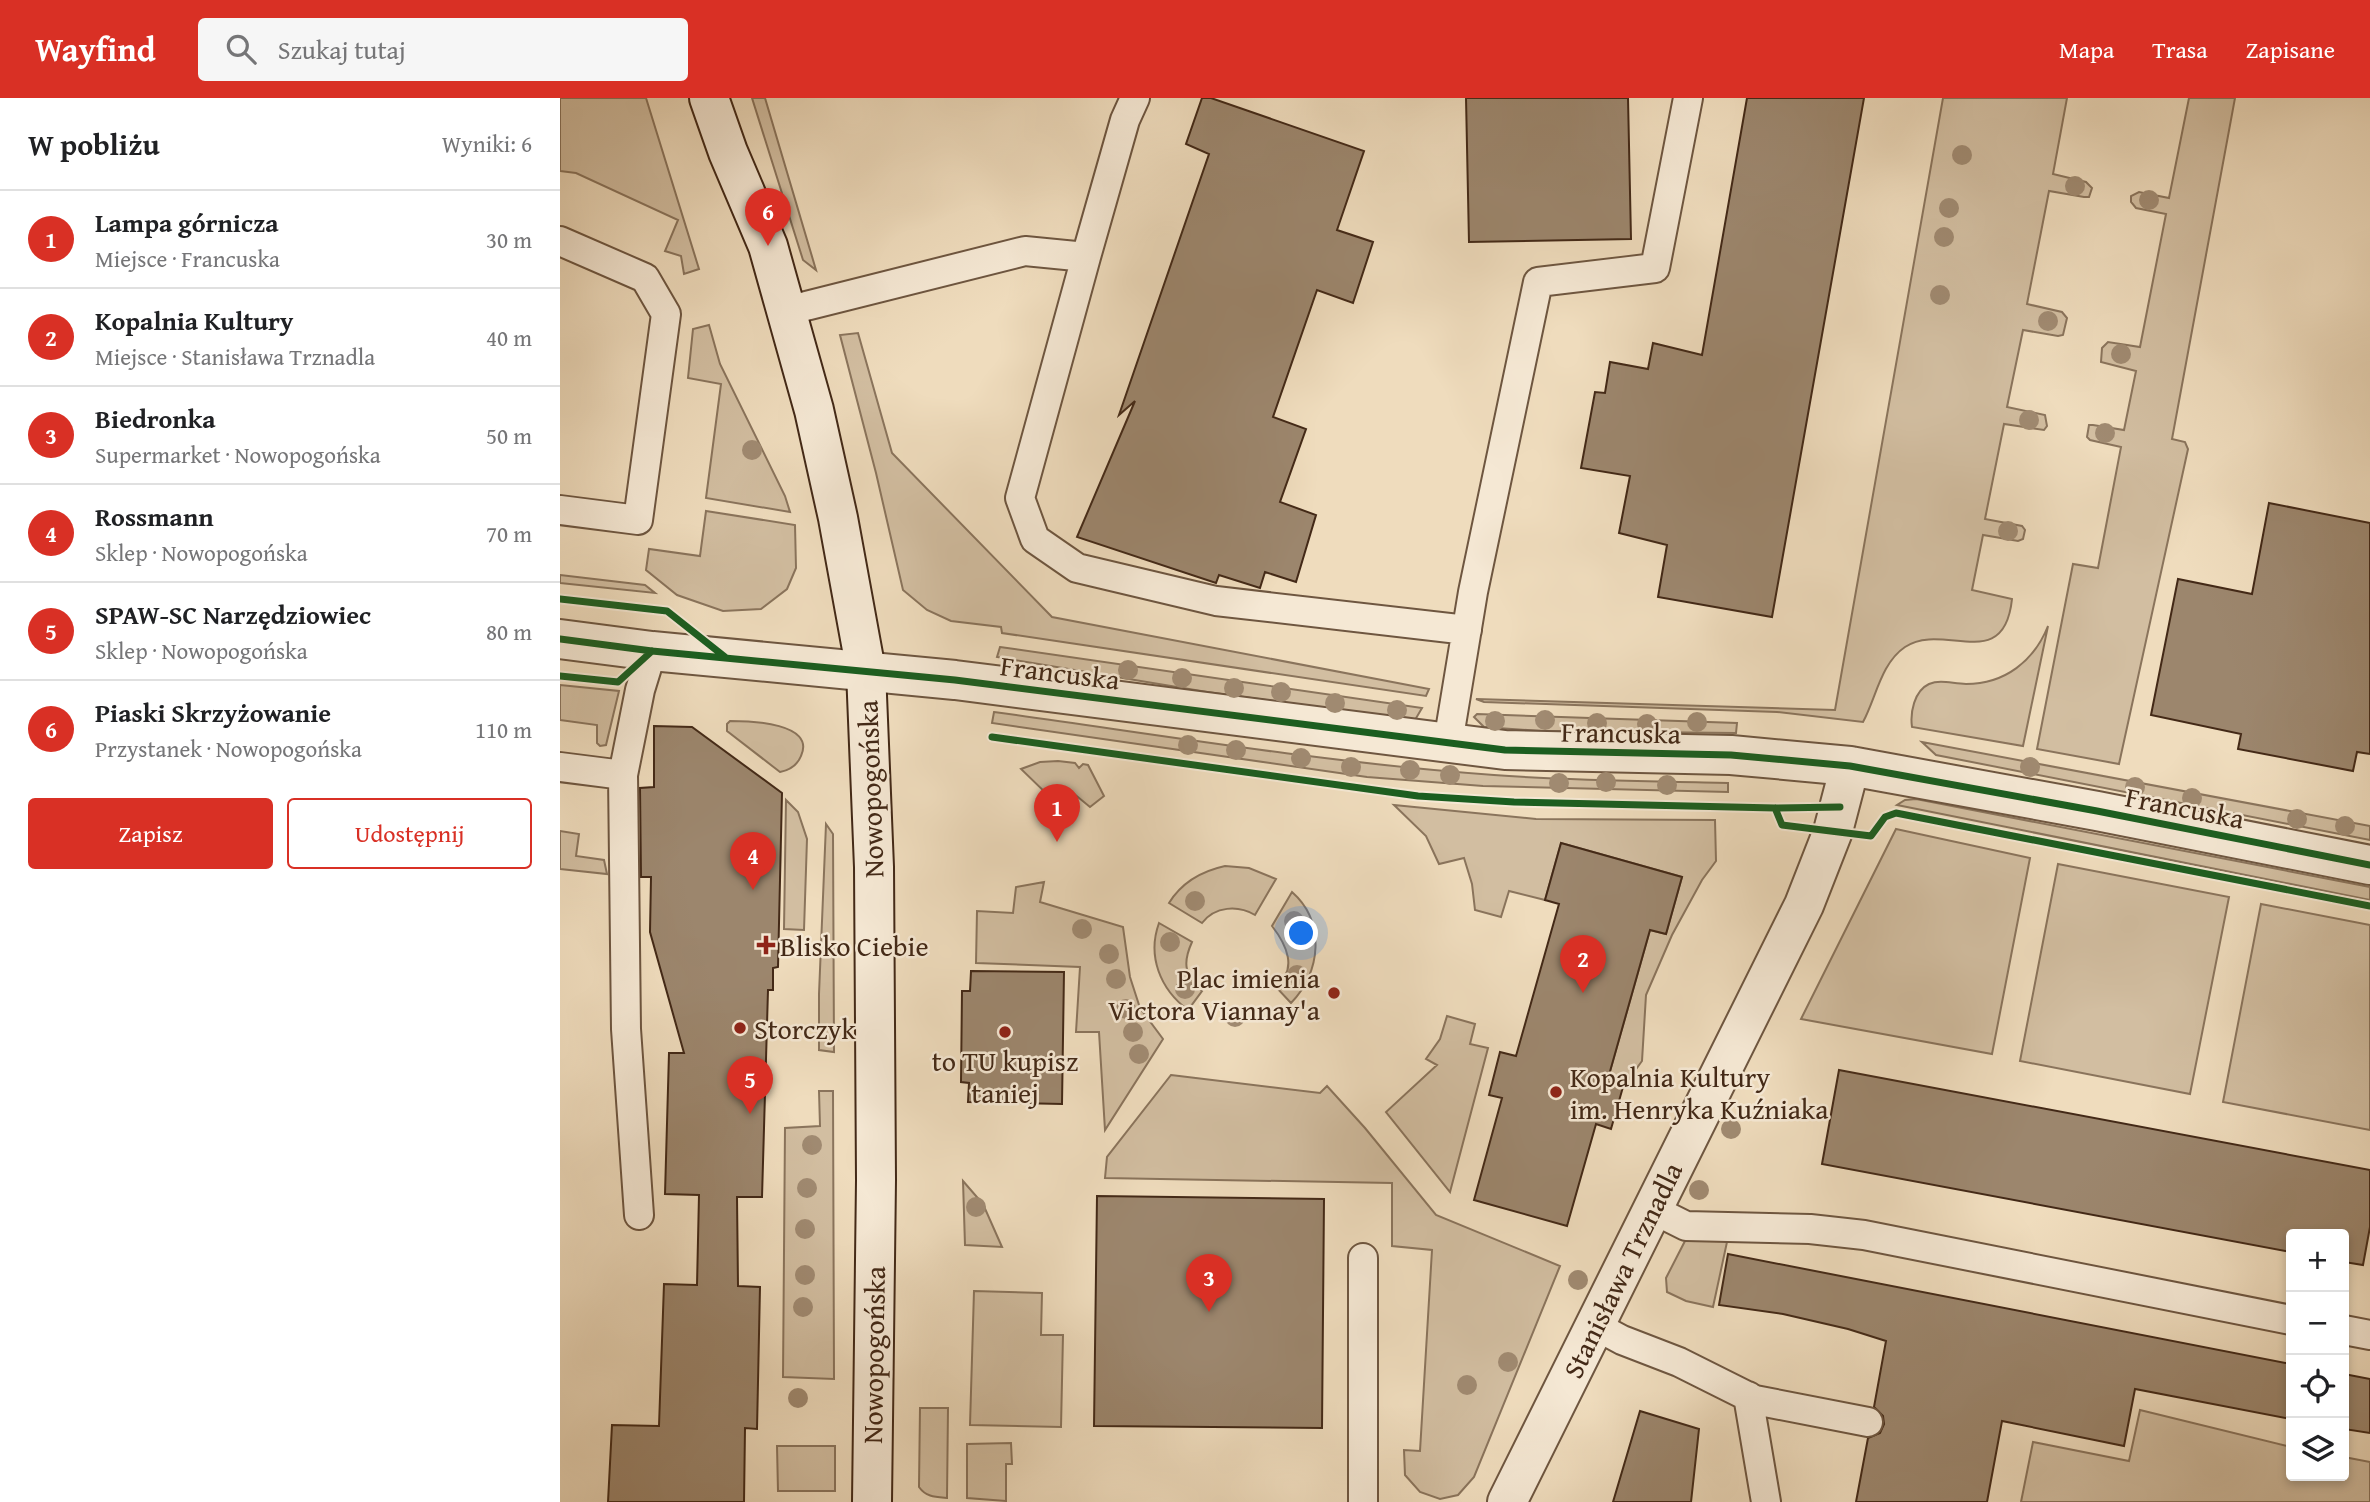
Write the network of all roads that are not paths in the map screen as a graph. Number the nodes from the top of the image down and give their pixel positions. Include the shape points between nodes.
1 (709, 98) edge
2 (1135, 98) edge
3 (1688, 98) edge
4 (560, 241) edge
5 (1086, 257) junction
6 (786, 310) junction
7 (560, 510) edge
8 (1467, 630) junction
9 (560, 639) edge
10 (652, 651) junction
11 (866, 671) junction
12 (1448, 743) junction
13 (1850, 766) junction
14 (560, 767) edge
15 (623, 775) junction
16 (2370, 865) edge
17 (1652, 1209) junction
18 (639, 1216) dead end
19 (1363, 1258) dead end
20 (2286, 1319) edge
21 (1594, 1325) junction
22 (2349, 1331) edge
23 (2370, 1335) edge
24 (1748, 1396) junction
25 (1868, 1422) dead end
26 (872, 1502) edge
27 (1363, 1502) edge
28 (1507, 1502) edge
29 (1766, 1502) edge

1 - 6 street, Nowopogońska via 768,246
2 - 5 lane
3 - 8 lane via 1655,268 1538,282
4 - 7 lane via 645,278 666,314 638,520
5 - 6 lane via 1025,251
5 - 8 lane via 1020,498 1035,539 1077,568 1216,601
6 - 11 street, Nowopogońska via 838,518
8 - 12 lane
9 - 10 street, Francuska
10 - 11 street, Francuska
10 - 15 lane
11 - 12 street, Francuska
11 - 26 street, Nowopogońska via 874,867
12 - 13 street, Francuska via 1505,750 1731,755
13 - 16 street, Francuska
13 - 17 street, Stanisława Trznadla via 1833,831 1804,905
14 - 15 lane
15 - 18 lane via 626,1029
17 - 20 lane via 1686,1226 1864,1235
17 - 21 street, Stanisława Trznadla
19 - 27 lane
21 - 24 lane
21 - 28 street, Stanisława Trznadla
22 - 23 lane
24 - 25 lane
24 - 29 lane

